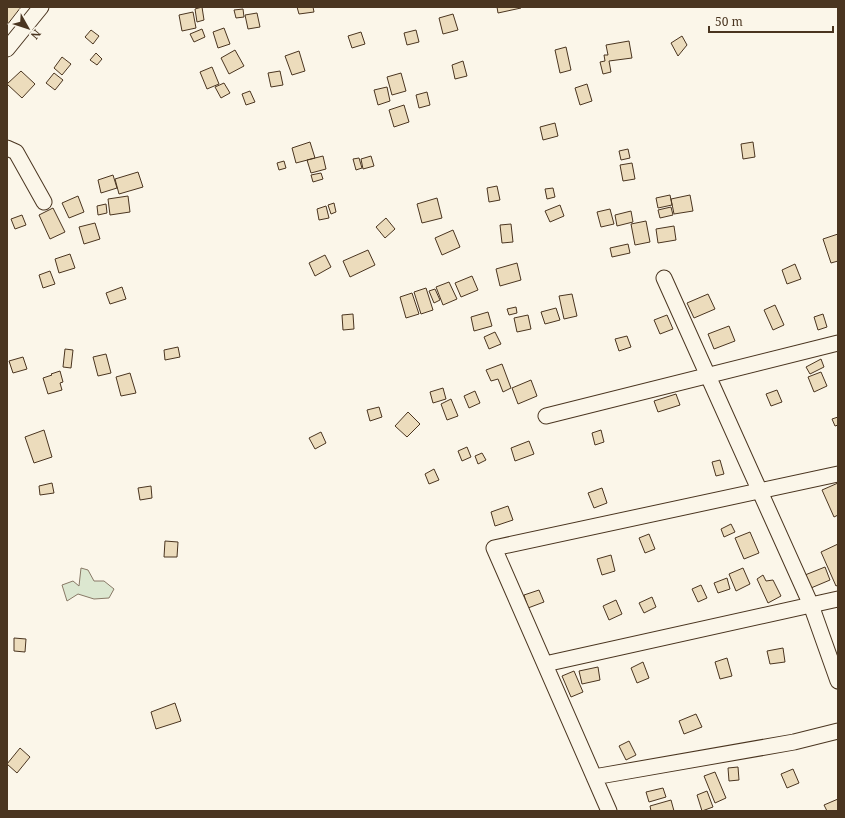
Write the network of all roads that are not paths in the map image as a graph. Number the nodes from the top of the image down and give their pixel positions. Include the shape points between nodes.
1 (41, 7) edge
2 (7, 49) edge
3 (7, 148) edge
4 (44, 202) dead end
5 (664, 278) dead end
6 (838, 343) edge
7 (708, 375) junction
8 (546, 416) dead end
9 (838, 474) edge
10 (760, 491) junction
11 (838, 598) edge
12 (811, 605) junction
13 (545, 664) junction
14 (838, 681) edge
15 (838, 731) edge
16 (594, 777) junction
17 (609, 811) edge

1 - 2 street
3 - 4 street via 16,152
5 - 7 street
6 - 7 street
7 - 8 street
7 - 10 street
9 - 10 street
10 - 12 street
10 - 13 street via 494,548
11 - 12 street
12 - 13 street
12 - 14 street
13 - 16 street
15 - 16 street via 794,742
16 - 17 street

